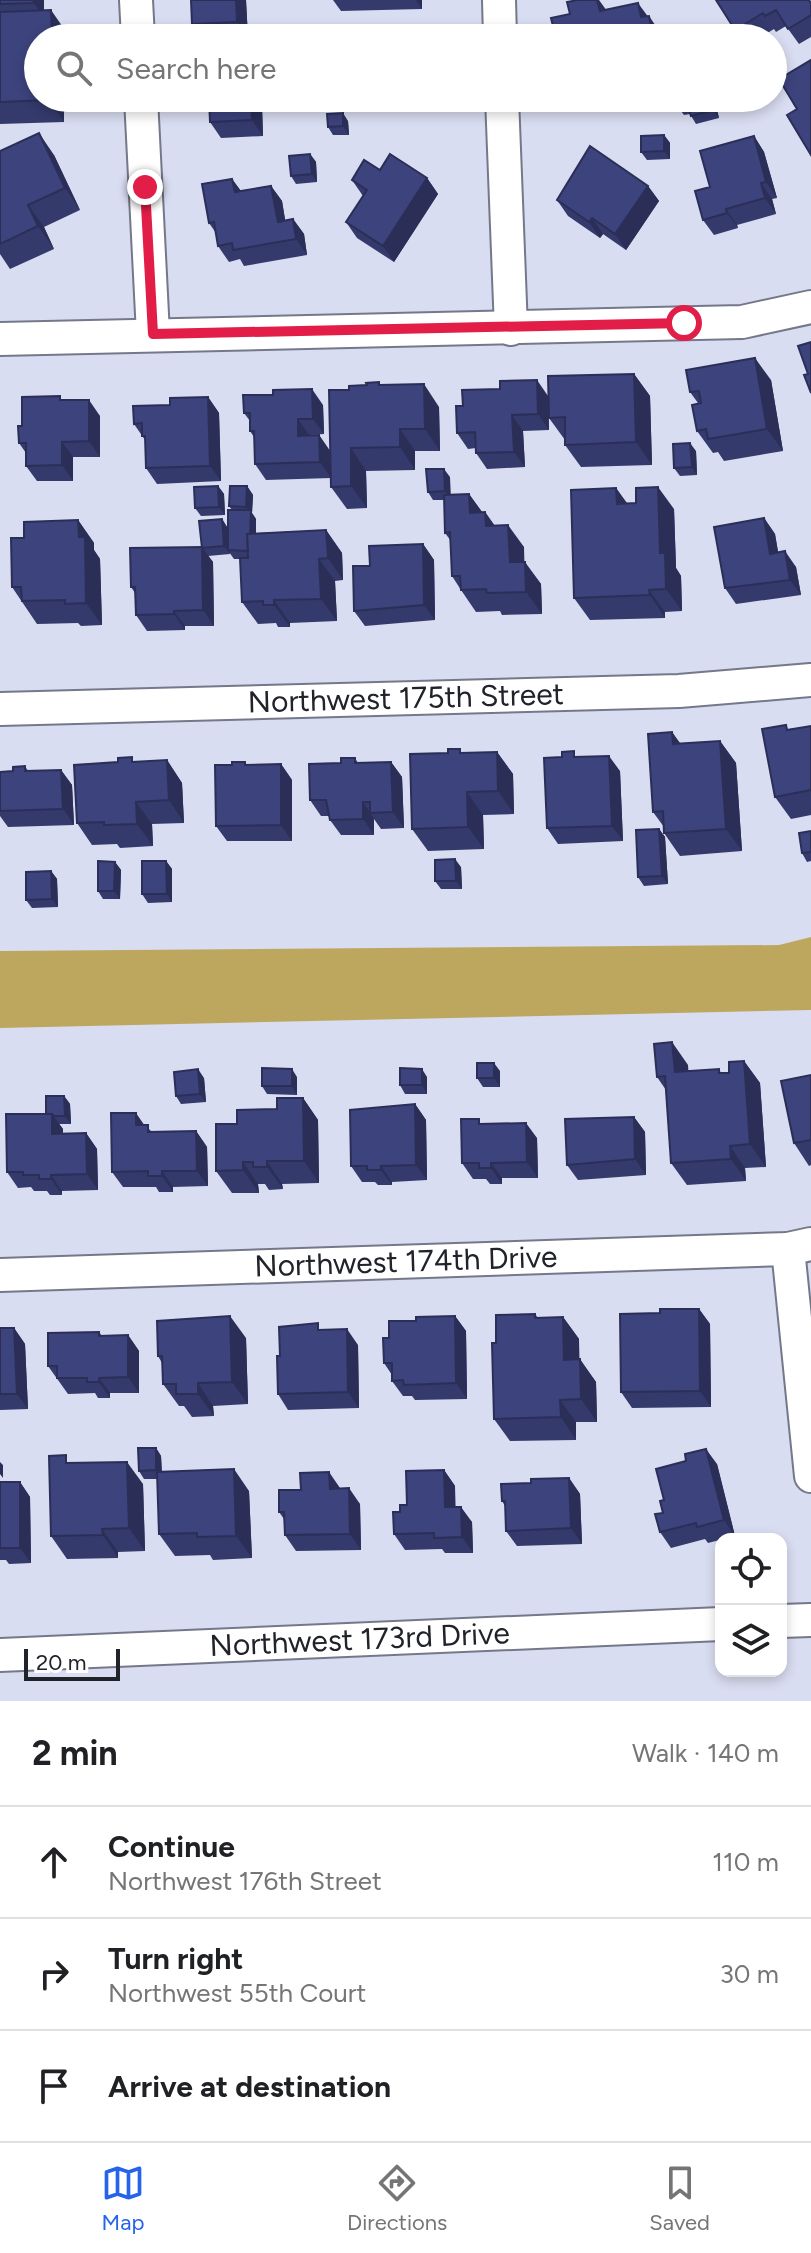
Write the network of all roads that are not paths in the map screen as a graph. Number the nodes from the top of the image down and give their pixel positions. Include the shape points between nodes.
1 (136, 0) edge
2 (499, 0) edge
3 (137, 24) edge
4 (500, 24) edge
5 (142, 112) edge
6 (503, 112) edge
7 (811, 307) edge
8 (511, 329) junction
9 (153, 334) junction
10 (0, 339) edge
11 (811, 680) edge
12 (0, 709) edge
13 (799, 1246) edge
14 (0, 1275) edge
15 (811, 1476) edge
16 (811, 1620) edge
17 (787, 1621) edge
18 (715, 1624) edge
19 (0, 1655) edge

1 - 3 street
2 - 4 street
5 - 9 street
6 - 8 street
7 - 8 street via 742,322
8 - 9 street
9 - 10 street
11 - 12 street, Northwest 175th Street via 679,691
13 - 14 street, Northwest 174th Drive
13 - 15 street
16 - 17 street
18 - 19 street, Northwest 173rd Drive

